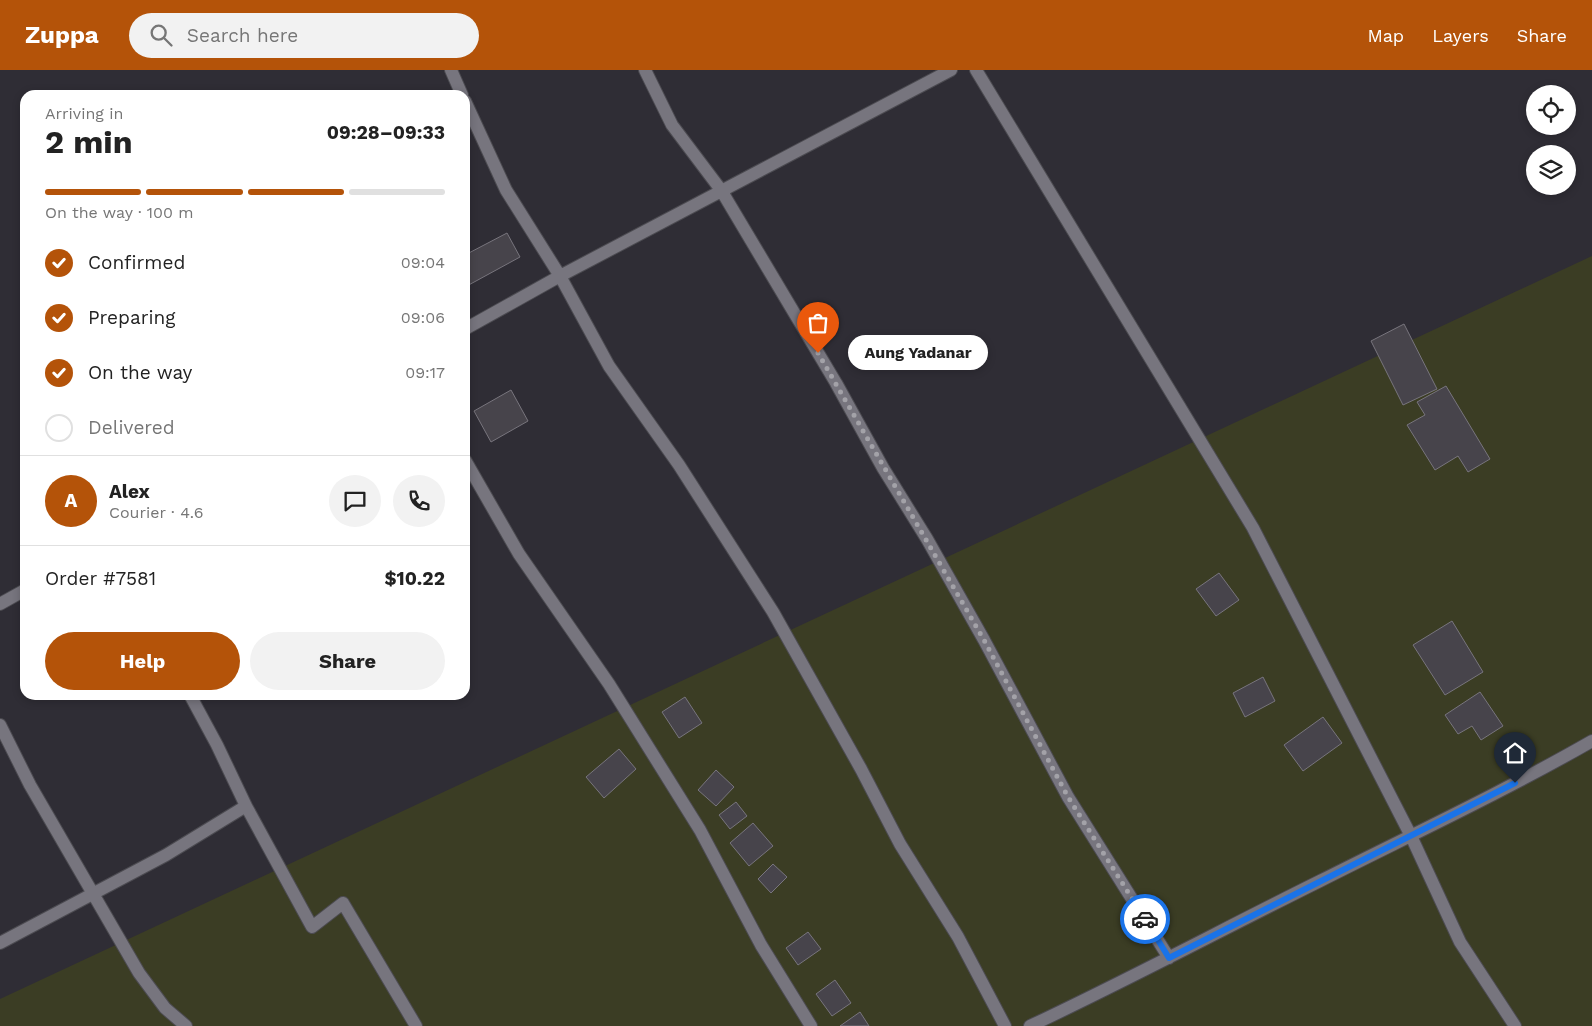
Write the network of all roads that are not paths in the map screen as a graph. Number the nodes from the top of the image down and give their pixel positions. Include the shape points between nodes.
1 (451, 70) edge
2 (645, 70) edge
3 (951, 70) edge
4 (976, 70) edge
5 (460, 90) edge
6 (470, 112) edge
7 (721, 190) junction
8 (560, 276) junction
9 (470, 326) edge
10 (470, 469) edge
11 (20, 593) edge
12 (0, 604) edge
13 (193, 700) edge
14 (0, 725) edge
15 (1592, 741) edge
16 (246, 806) junction
17 (1411, 836) junction
18 (94, 893) junction
19 (0, 943) edge
20 (1169, 958) junction
21 (186, 1026) edge
22 (416, 1026) edge
23 (811, 1026) edge
24 (1005, 1026) edge
25 (1030, 1026) edge
26 (1515, 1026) edge

1 - 5 street
2 - 7 street via 672,125
3 - 7 street
4 - 17 street via 1254,528
6 - 8 street via 506,190
7 - 8 street
7 - 20 street via 927,539 1068,797
8 - 9 street
8 - 24 street via 609,366 679,465 773,612 900,844 958,937
10 - 23 street via 519,554 609,684 700,830 761,946
11 - 12 street
13 - 16 street
14 - 18 street via 30,785
15 - 17 street
16 - 18 street via 166,855
16 - 22 street via 312,927 342,903
17 - 20 street
17 - 26 street via 1460,942
18 - 19 street
18 - 21 street via 139,973 165,1008
20 - 25 street

